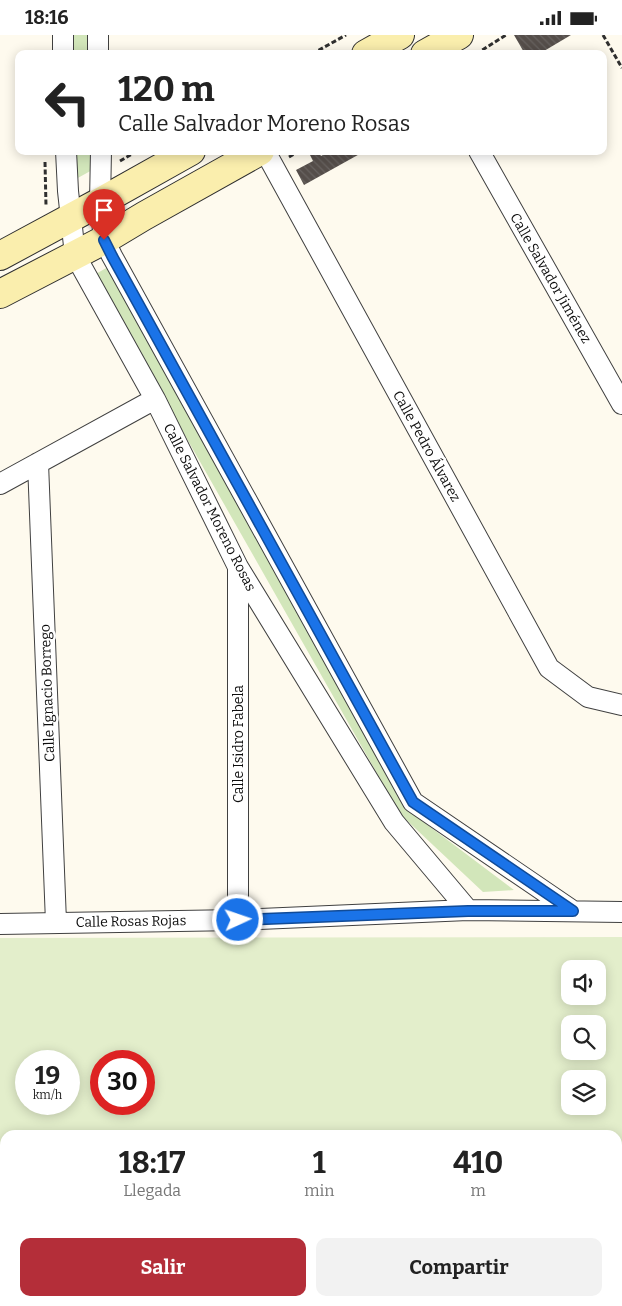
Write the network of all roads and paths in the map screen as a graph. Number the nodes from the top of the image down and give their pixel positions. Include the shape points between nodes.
1 (63, 35) edge
2 (98, 35) edge
3 (346, 35) edge
4 (400, 35) edge
5 (459, 35) edge
6 (506, 35) edge
7 (603, 35) edge
8 (63, 50) edge
9 (98, 50) edge
10 (319, 50) edge
11 (373, 50) edge
12 (432, 50) edge
13 (482, 50) edge
14 (622, 69) edge
15 (66, 155) edge
16 (101, 155) edge
17 (183, 155) edge
18 (253, 155) edge
19 (267, 155) edge
20 (481, 155) edge
21 (45, 160) dead end
22 (100, 202) junction
23 (58, 225) junction
24 (104, 240) junction
25 (75, 255) junction
26 (0, 256) edge
27 (0, 294) edge
28 (155, 399) junction
29 (622, 404) edge
30 (38, 463) junction
31 (0, 484) edge
32 (238, 567) junction
33 (622, 705) edge
34 (468, 911) junction
35 (573, 911) junction
36 (622, 912) edge
37 (238, 920) junction
38 (56, 922) junction
39 (0, 923) edge

1 - 8 street
2 - 9 street
3 - 10 path
4 - 11 main road
5 - 12 main road
6 - 13 path
7 - 14 path
15 - 23 street, Calle Salvador Moreno Rosas
16 - 22 street
17 - 22 main road
18 - 24 main road
19 - 33 street, Calle Pedro Álvarez via 549,668 588,697
20 - 29 street, Calle Salvador Jiménez
21 - 23 path
22 - 23 main road
22 - 24 street
23 - 25 street, Calle Salvador Moreno Rosas
23 - 26 main road
24 - 25 main road
24 - 35 street via 413,802
25 - 27 main road
25 - 28 street, Calle Salvador Moreno Rosas
28 - 30 street
28 - 32 street, Calle Salvador Moreno Rosas
30 - 31 street
30 - 38 street, Calle Ignacio Borrego
32 - 34 street, Calle Salvador Moreno Rosas via 394,822
32 - 37 street, Calle Isidro Fabela
34 - 35 street, Calle Rosas Rojas
34 - 37 street, Calle Rosas Rojas
35 - 36 street, Calle Rosas Rojas
37 - 38 street, Calle Rosas Rojas
38 - 39 street, Calle Rosas Rojas

